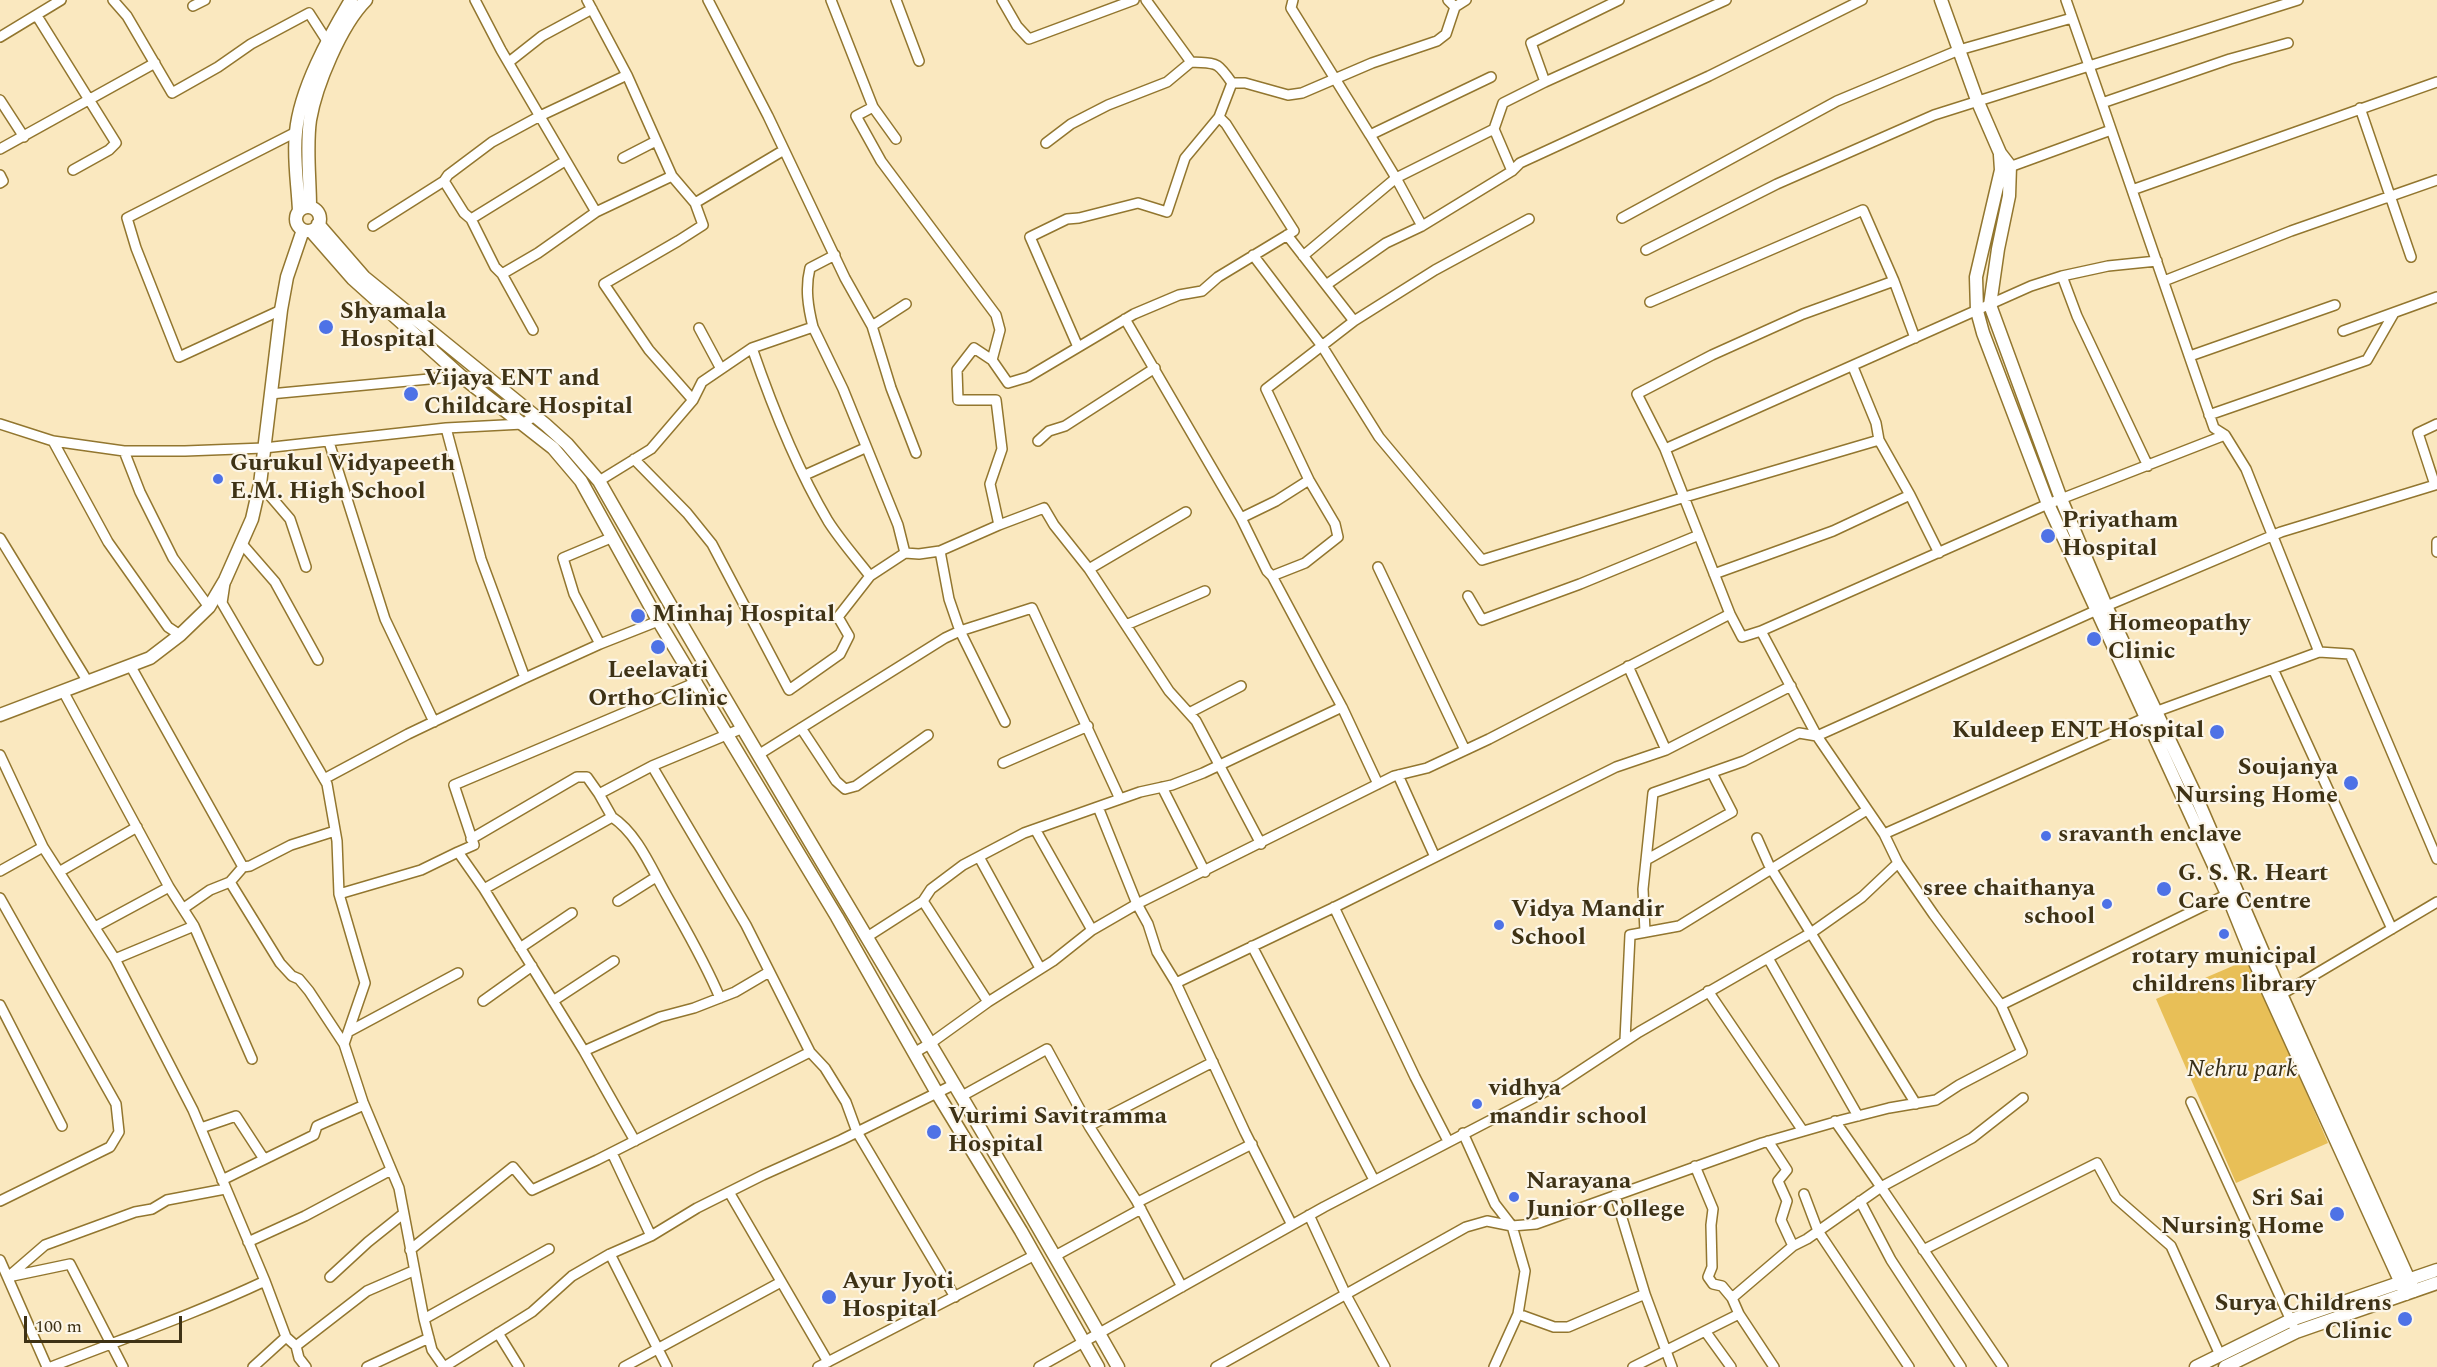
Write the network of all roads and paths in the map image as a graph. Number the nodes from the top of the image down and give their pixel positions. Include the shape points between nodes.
1 (61, 0) edge
2 (114, 0) edge
3 (205, 0) edge
4 (351, 0) edge
5 (366, 0) edge
6 (475, 0) edge
7 (721, 0) edge
8 (831, 0) edge
9 (896, 0) edge
10 (1002, 0) edge
11 (1134, 0) edge
12 (1146, 0) edge
13 (1293, 0) edge
14 (1466, 0) edge
15 (1619, 0) edge
16 (1726, 0) edge
17 (1862, 0) edge
18 (1941, 0) edge
19 (2066, 0) edge
20 (2298, 0) edge
21 (709, 3) edge
22 (1452, 3) edge
23 (590, 5) edge
24 (193, 6) dead end
25 (37, 16) junction
26 (2072, 18) junction
27 (0, 37) edge
28 (327, 40) junction
29 (2288, 43) dead end
30 (1959, 50) junction
31 (919, 61) dead end
32 (509, 62) junction
33 (1191, 62) junction
34 (155, 63) junction
35 (2089, 66) junction
36 (627, 75) junction
37 (1491, 77) dead end
38 (1334, 79) junction
39 (1545, 82) junction
40 (2437, 82) edge
41 (1232, 83) junction
42 (0, 100) edge
43 (90, 100) junction
44 (1977, 100) junction
45 (2102, 103) junction
46 (873, 107) junction
47 (2360, 108) junction
48 (540, 116) junction
49 (1219, 117) junction
50 (1494, 129) junction
51 (2111, 130) junction
52 (296, 132) junction
53 (1370, 135) junction
54 (24, 137) junction
55 (896, 139) dead end
56 (656, 141) junction
57 (1046, 143) dead end
58 (0, 149) edge
59 (784, 150) junction
60 (623, 158) dead end
61 (565, 161) junction
62 (2005, 168) junction
63 (73, 170) dead end
64 (1512, 171) junction
65 (0, 175) edge
66 (672, 176) junction
67 (1396, 178) junction
68 (2437, 180) edge
69 (444, 182) junction
70 (0, 183) edge
71 (2132, 190) junction
72 (2391, 197) junction
73 (695, 203) junction
74 (304, 209) junction
75 (596, 212) junction
76 (1622, 218) dead end
77 (471, 219) junction
78 (1529, 219) dead end
79 (373, 226) dead end
80 (1422, 226) junction
81 (311, 228) junction
82 (1287, 235) junction
83 (1646, 250) dead end
84 (835, 255) junction
85 (1253, 255) junction
86 (1303, 256) junction
87 (2412, 257) dead end
88 (2157, 261) junction
89 (502, 274) junction
90 (2062, 276) junction
91 (1894, 281) junction
92 (2164, 281) junction
93 (1326, 285) junction
94 (2437, 297) edge
95 (1650, 303) dead end
96 (906, 304) dead end
97 (1990, 305) junction
98 (2335, 305) dead end
99 (280, 310) junction
100 (1977, 311) junction
101 (2394, 313) junction
102 (1125, 319) junction
103 (1354, 321) junction
104 (872, 326) junction
105 (813, 327) junction
106 (699, 328) dead end
107 (533, 330) dead end
108 (2343, 332) dead end
109 (1915, 338) junction
110 (1322, 346) junction
111 (1078, 347) junction
112 (752, 348) junction
113 (2190, 356) junction
114 (992, 360) junction
115 (1853, 367) junction
116 (1155, 368) junction
117 (721, 369) junction
118 (461, 376) junction
119 (270, 394) junction
120 (693, 400) junction
121 (2209, 415) junction
122 (534, 416) junction
123 (0, 424) edge
124 (523, 424) junction
125 (2437, 424) edge
126 (446, 428) junction
127 (2225, 435) junction
128 (1879, 440) junction
129 (53, 441) junction
130 (1038, 441) dead end
131 (329, 442) junction
132 (264, 448) junction
133 (865, 448) junction
134 (1665, 449) junction
135 (124, 451) junction
136 (916, 453) dead end
137 (634, 459) junction
138 (583, 461) junction
139 (2148, 466) junction
140 (571, 469) junction
141 (2437, 472) edge
142 (805, 475) junction
143 (1309, 480) junction
144 (599, 481) junction
145 (260, 484) junction
146 (2436, 489) edge
147 (1910, 495) junction
148 (1684, 497) junction
149 (2061, 499) junction
150 (2048, 504) junction
151 (1186, 512) dead end
152 (1241, 518) junction
153 (999, 525) junction
154 (1699, 534) junction
155 (2272, 536) junction
156 (613, 537) junction
157 (0, 538) edge
158 (2437, 542) edge
159 (242, 544) junction
160 (940, 550) junction
161 (2437, 552) edge
162 (905, 553) junction
163 (1939, 553) junction
164 (306, 567) dead end
165 (1378, 567) dead end
166 (1089, 569) junction
167 (1714, 574) junction
168 (870, 576) junction
169 (1272, 576) junction
170 (225, 580) junction
171 (1205, 591) dead end
172 (1468, 596) dead end
173 (210, 607) junction
174 (2101, 608) junction
175 (1730, 614) junction
176 (676, 615) junction
177 (659, 622) junction
178 (1126, 626) junction
179 (960, 631) junction
180 (1761, 631) junction
181 (180, 635) junction
182 (600, 644) junction
183 (2319, 652) junction
184 (318, 660) dead end
185 (130, 665) junction
186 (1628, 666) junction
187 (2272, 669) junction
188 (525, 678) junction
189 (87, 681) junction
190 (697, 682) junction
191 (1241, 686) dead end
192 (1791, 686) junction
193 (63, 691) junction
194 (1342, 707) junction
195 (1189, 713) junction
196 (2151, 714) junction
197 (0, 715) edge
198 (434, 722) junction
199 (1005, 722) dead end
200 (1088, 726) junction
201 (743, 728) junction
202 (801, 728) junction
203 (728, 735) junction
204 (928, 735) dead end
205 (1817, 736) junction
206 (1465, 750) junction
207 (1666, 750) junction
208 (0, 754) edge
209 (758, 755) junction
210 (1003, 763) dead end
211 (1221, 765) junction
212 (652, 766) junction
213 (1713, 773) junction
214 (1398, 775) junction
215 (324, 779) junction
216 (1378, 784) junction
217 (1162, 787) junction
218 (599, 794) junction
219 (1120, 799) junction
220 (1098, 807) junction
221 (1868, 810) junction
222 (612, 817) junction
223 (137, 827) junction
224 (1035, 829) junction
225 (335, 831) junction
226 (1884, 834) junction
227 (1757, 838) dead end
228 (471, 839) junction
229 (1261, 844) junction
230 (43, 847) junction
231 (458, 852) junction
232 (979, 857) junction
233 (1435, 857) junction
234 (2437, 859) edge
235 (1646, 860) junction
236 (1898, 863) junction
237 (243, 867) junction
238 (1773, 868) junction
239 (0, 871) edge
240 (59, 872) junction
241 (1205, 872) junction
242 (656, 877) junction
243 (230, 882) junction
244 (169, 887) junction
245 (484, 889) junction
246 (2232, 892) junction
247 (339, 894) junction
248 (0, 898) edge
249 (618, 901) dead end
250 (923, 902) junction
251 (2437, 902) edge
252 (1137, 904) junction
253 (1334, 907) junction
254 (184, 909) junction
255 (572, 914) dead end
256 (194, 926) junction
257 (95, 927) junction
258 (2392, 929) junction
259 (1092, 930) junction
260 (1645, 932) junction
261 (1811, 933) junction
262 (867, 937) junction
263 (1252, 946) junction
264 (520, 948) junction
265 (115, 958) junction
266 (1768, 958) junction
267 (614, 961) dead end
268 (531, 966) junction
269 (1040, 968) junction
270 (769, 972) junction
271 (458, 973) dead end
272 (1176, 983) junction
273 (1708, 992) junction
274 (2277, 997) junction
275 (720, 998) junction
276 (483, 1001) dead end
277 (553, 1001) junction
278 (988, 1002) junction
279 (0, 1005) edge
280 (2001, 1005) junction
281 (348, 1032) junction
282 (1625, 1040) junction
283 (932, 1043) junction
284 (344, 1044) junction
285 (584, 1051) junction
286 (810, 1052) junction
287 (914, 1053) junction
288 (252, 1059) dead end
289 (1213, 1062) junction
290 (955, 1084) junction
291 (938, 1093) junction
292 (962, 1096) junction
293 (2023, 1098) dead end
294 (2192, 1102) dead end
295 (1916, 1104) junction
296 (364, 1105) junction
297 (1858, 1116) junction
298 (1835, 1121) junction
299 (62, 1126) dead end
300 (1089, 1126) junction
301 (201, 1128) junction
302 (1803, 1131) junction
303 (857, 1132) junction
304 (1463, 1133) junction
305 (635, 1141) junction
306 (1448, 1141) junction
307 (1768, 1141) junction
308 (1252, 1144) junction
309 (612, 1153) junction
310 (264, 1159) junction
311 (1695, 1166) junction
312 (391, 1170) junction
313 (1374, 1180) junction
314 (224, 1184) junction
315 (1881, 1187) junction
316 (729, 1192) junction
317 (1804, 1194) dead end
318 (1615, 1195) junction
319 (0, 1201) edge
320 (1860, 1201) junction
321 (1139, 1205) junction
322 (403, 1214) junction
323 (1309, 1215) junction
324 (1292, 1225) junction
325 (1512, 1226) junction
326 (1818, 1231) junction
327 (651, 1236) junction
328 (248, 1242) junction
329 (1793, 1246) junction
330 (549, 1249) dead end
331 (410, 1250) junction
332 (1923, 1250) junction
333 (610, 1254) junction
334 (1035, 1256) junction
335 (1055, 1256) junction
336 (0, 1260) edge
337 (2437, 1270) edge
338 (413, 1271) junction
339 (8, 1277) junction
340 (330, 1277) dead end
341 (265, 1281) junction
342 (781, 1282) junction
343 (2437, 1283) edge
344 (2408, 1286) junction
345 (1182, 1287) junction
346 (1645, 1293) junction
347 (1346, 1294) junction
348 (955, 1296) junction
349 (1732, 1298) junction
350 (1518, 1314) junction
351 (1739, 1314) junction
352 (424, 1319) junction
353 (2294, 1326) junction
354 (1705, 1331) junction
355 (498, 1333) junction
356 (1100, 1335) junction
357 (286, 1337) junction
358 (429, 1338) junction
359 (1085, 1342) junction
360 (112, 1343) junction
361 (296, 1346) junction
362 (658, 1349) junction
363 (1666, 1351) junction
364 (2223, 1361) edge
365 (828, 1362) junction
366 (49, 1367) edge
367 (123, 1367) edge
368 (253, 1367) edge
369 (306, 1367) edge
370 (367, 1367) edge
371 (444, 1367) edge
372 (519, 1367) edge
373 (624, 1367) edge
374 (668, 1367) edge
375 (818, 1367) edge
376 (1039, 1367) edge
377 (1098, 1367) edge
378 (1118, 1367) edge
379 (1216, 1367) edge
380 (1385, 1367) edge
381 (1494, 1367) edge
382 (1634, 1367) edge
383 (1672, 1367) edge
384 (1731, 1367) edge
385 (1774, 1367) edge
386 (1909, 1367) edge
387 (1961, 1367) edge
388 (2003, 1367) edge
389 (2196, 1367) edge

1 - 25 street
2 - 34 street
3 - 24 street
4 - 28 main road
5 - 74 main road via 335,49 319,86 310,120
6 - 32 street
7 - 21 street
8 - 46 street
9 - 31 street
10 - 11 street via 1029,39
12 - 33 street
13 - 38 street via 1291,8
14 - 22 street
15 - 39 street via 1531,43
16 - 39 street
17 - 64 street via 1520,163
18 - 30 main road
19 - 26 street
20 - 35 street
21 - 59 street
22 - 38 street via 1446,34 1437,41
23 - 32 street
23 - 36 street
25 - 27 street
25 - 43 street
26 - 30 street
26 - 35 street
28 - 34 street via 309,13 172,93
28 - 52 main road via 311,78
29 - 45 street
30 - 44 main road
30 - 76 street via 1837,101
32 - 48 street
33 - 41 street via 1219,65
33 - 57 street via 1167,82 1108,105 1071,124
34 - 43 street
35 - 44 street
35 - 45 street
36 - 48 street
36 - 56 street
37 - 53 street
38 - 41 street via 1288,95
38 - 53 street
39 - 50 street via 1503,103
40 - 47 street
41 - 49 street
42 - 54 street
43 - 54 street
43 - 63 street via 116,143
44 - 62 main road
44 - 83 street via 1777,184
45 - 51 street
46 - 55 street
46 - 114 street via 856,116 881,161 996,315 1000,330
47 - 71 street
47 - 72 street
48 - 61 street
48 - 69 street via 492,142
49 - 82 street via 1294,231
49 - 111 street via 1185,158 1167,212 1138,203 1067,219 1030,237
50 - 64 street
50 - 67 street
51 - 62 street
51 - 71 street
52 - 74 main road
52 - 99 street via 127,218 179,357
53 - 67 street
54 - 58 street
56 - 60 street
56 - 66 street
59 - 73 street
59 - 84 street
61 - 75 street
61 - 77 street
62 - 97 main road via 2009,196
62 - 100 main road via 1976,277
64 - 80 street
65 - 70 street
66 - 73 street
66 - 75 street
67 - 80 street
67 - 86 street
68 - 72 street
69 - 77 street
69 - 79 street
71 - 88 street
72 - 87 street
72 - 92 street
73 - 120 street via 703,225 604,284 649,350
74 - 81 main road via 319,215
74 - 81 main road via 296,222
75 - 89 street
77 - 89 street
78 - 103 street via 1435,270
80 - 93 street via 1386,243
81 - 99 main road via 287,277
81 - 118 main road via 353,279
81 - 122 main road via 371,283
82 - 85 street
82 - 86 street
84 - 104 street
84 - 105 street via 810,268 808,306
85 - 102 street via 1202,291 1179,295
85 - 110 street
86 - 93 street
88 - 90 street
88 - 92 street
89 - 107 street
90 - 97 street
90 - 139 street
91 - 95 street via 1863,210
91 - 109 street
91 - 134 street via 1803,314 1637,394
92 - 113 street
93 - 103 street
94 - 101 street
96 - 104 street
97 - 100 street
97 - 149 main road
98 - 113 street
99 - 119 main road
100 - 109 street
100 - 150 main road
101 - 108 street
101 - 121 street via 2367,360
102 - 111 street
102 - 116 street
103 - 110 street
104 - 136 street
105 - 112 street
105 - 133 street via 843,389
106 - 117 street
109 - 115 street
110 - 143 street via 1266,389
110 - 148 street via 1378,437 1482,560
111 - 114 street via 1028,377 1008,383
112 - 117 street
112 - 142 street
113 - 121 street
114 - 153 street via 974,348 957,370 958,400 996,400 1002,449 990,484
115 - 128 street
115 - 134 street
116 - 130 street
116 - 152 street
117 - 120 street via 702,382
118 - 119 street
118 - 124 main road
119 - 132 main road
120 - 137 street via 651,449
121 - 127 street via 2214,428
122 - 124 street
122 - 138 main road
123 - 129 street
124 - 126 street
124 - 140 main road via 553,448
125 - 146 street via 2418,433
126 - 131 street
126 - 188 street via 481,559
127 - 139 street
127 - 155 street via 2246,469
128 - 147 street
128 - 148 street
129 - 135 street
129 - 181 street via 108,542 168,627
131 - 132 street
131 - 198 street via 385,619
132 - 135 street
132 - 145 main road
133 - 142 street
133 - 162 street via 898,525
134 - 148 street
135 - 173 street via 173,558
137 - 144 street
137 - 168 street via 712,544 789,690 840,654 849,636 838,617
138 - 140 main road
138 - 144 main road
139 - 149 street
140 - 156 main road
141 - 146 street
142 - 168 street via 829,522
143 - 152 street
143 - 169 street via 1335,524 1338,537 1305,563
144 - 176 main road
145 - 159 main road
145 - 164 street via 290,519
146 - 155 street
147 - 163 street
147 - 167 street via 1833,531
148 - 154 street
149 - 150 street
149 - 174 main road
150 - 163 street
150 - 174 main road
151 - 166 street
152 - 169 street
153 - 160 street
153 - 166 street via 1044,508
154 - 167 street
154 - 172 street via 1482,620
155 - 174 street
155 - 183 street
156 - 177 main road
156 - 182 street via 563,558 574,594
157 - 189 street
158 - 161 street
159 - 170 main road
159 - 184 street via 275,582
160 - 162 street
160 - 179 street via 949,600
162 - 168 street
163 - 180 street
165 - 206 street
166 - 178 street
167 - 175 street
169 - 194 street
170 - 173 main road
170 - 215 street via 222,603
171 - 178 street
173 - 181 main road
174 - 196 main road
174 - 205 street
175 - 180 street via 1742,637
175 - 186 street
176 - 177 street
176 - 201 main road
177 - 182 street
177 - 190 main road
178 - 195 street via 1169,692
179 - 199 street
179 - 200 street via 1032,608
179 - 202 street
180 - 192 street
181 - 185 main road via 150,658
182 - 188 street
183 - 187 street
183 - 234 street via 2350,654
185 - 189 main road
185 - 237 street
186 - 206 street
186 - 207 street
187 - 196 street
187 - 258 street
188 - 198 street
189 - 193 main road
190 - 203 main road
190 - 228 street via 454,785
191 - 195 street
192 - 205 street
192 - 207 street
193 - 197 main road
193 - 223 street
194 - 211 street
194 - 216 street
195 - 211 street
196 - 226 street
196 - 246 main road
198 - 215 street
200 - 210 street
200 - 219 street
201 - 203 street
201 - 209 main road
202 - 204 street via 845,789 856,786
202 - 209 street
203 - 212 street
203 - 287 main road
205 - 213 street via 1799,732
205 - 221 street
206 - 214 street via 1427,768
207 - 233 street via 1616,767
208 - 230 street
209 - 262 main road
211 - 217 street
211 - 229 street
212 - 218 street
212 - 270 street via 746,925
213 - 235 street via 1653,793
213 - 235 street via 1732,812
214 - 216 street
214 - 233 street
215 - 225 street
216 - 229 street
217 - 219 street
217 - 241 street
218 - 222 street
218 - 228 street via 587,777 577,777
219 - 220 street
220 - 224 street
220 - 252 street
221 - 226 street
221 - 238 street
222 - 242 street via 632,838
222 - 245 street
223 - 240 street
223 - 244 street
224 - 232 street
224 - 259 street
225 - 237 street
225 - 247 street
226 - 236 street
227 - 238 street
228 - 231 street via 474,845
229 - 241 street
230 - 239 street
230 - 240 street
231 - 245 street
231 - 247 street via 421,870
232 - 250 street via 931,890
232 - 269 street
233 - 253 street
235 - 260 street
236 - 261 street via 1862,897
236 - 280 street
237 - 243 street
238 - 260 street via 1679,926
238 - 261 street
240 - 257 street
241 - 252 street
242 - 249 street
242 - 275 street via 704,960
243 - 254 street via 210,890
243 - 284 street via 280,963 309,991
244 - 254 street
244 - 257 street
245 - 264 street
246 - 274 main road
246 - 280 street
247 - 281 street via 365,983
248 - 319 street via 116,1104 118,1132 110,1147
250 - 262 street
250 - 278 street
251 - 258 street
252 - 259 street
252 - 272 street via 1157,952
253 - 263 street
253 - 306 street
254 - 256 street
255 - 264 street
256 - 265 street
256 - 288 street
257 - 265 street
258 - 274 street
259 - 269 street
260 - 282 street via 1630,935
261 - 266 street
261 - 295 street
262 - 283 main road
263 - 272 street
263 - 313 street
264 - 268 street
265 - 301 street
266 - 273 street
266 - 297 street
267 - 277 street
268 - 276 street
268 - 277 street
269 - 278 street
270 - 275 street
270 - 286 street
271 - 281 street
272 - 289 street
273 - 282 street
273 - 302 street
274 - 344 main road
275 - 285 street via 660,1017
277 - 285 street
278 - 283 street
279 - 299 street
280 - 295 street via 2022,1052 1936,1100
281 - 284 street
282 - 304 street via 1560,1084
283 - 287 street
283 - 290 main road
284 - 296 street
285 - 305 street
286 - 303 street via 846,1102
286 - 305 street
287 - 291 main road
289 - 300 street
289 - 308 street
290 - 291 street
290 - 292 main road
291 - 303 street
291 - 334 main road
292 - 300 street via 1047,1049
292 - 335 main road
293 - 315 street via 1972,1138
294 - 353 street
295 - 297 street
296 - 310 street via 317,1126 314,1135
296 - 312 street
297 - 298 street
298 - 302 street
298 - 315 street
300 - 321 street
301 - 310 street via 236,1116
301 - 314 street
302 - 307 street
303 - 316 street
303 - 348 street
304 - 306 street
304 - 325 street via 1496,1204
305 - 309 street
306 - 313 street
307 - 311 street
307 - 329 street via 1787,1170 1778,1181 1787,1202 1781,1220
308 - 321 street
308 - 324 street
309 - 327 street
309 - 331 street via 532,1190 513,1167
310 - 314 street
311 - 318 street
311 - 349 street via 1713,1209 1712,1267 1708,1277
312 - 322 street
312 - 328 street
313 - 323 street
314 - 328 street
314 - 339 street via 167,1200 152,1209 45,1245
315 - 320 street
315 - 332 street
316 - 327 street
316 - 342 street
317 - 326 street
318 - 325 street via 1536,1224
318 - 346 street
320 - 326 street
320 - 387 street via 1891,1260
321 - 335 street
321 - 345 street
322 - 331 street
322 - 340 street
323 - 324 street
323 - 347 street
324 - 345 street
325 - 347 street via 1487,1221 1466,1227
325 - 350 street via 1525,1271
326 - 329 street
326 - 386 street
327 - 333 street
328 - 341 street
329 - 349 street
330 - 352 street
331 - 338 street
332 - 364 street via 2097,1163 2116,1198 2171,1246
332 - 388 street
333 - 355 street via 572,1276 532,1312
333 - 362 street
334 - 348 street
334 - 359 main road
335 - 356 main road
336 - 339 street
337 - 344 main road
338 - 352 street
338 - 361 street via 367,1291
339 - 360 street via 70,1264
339 - 366 street
341 - 357 street
341 - 360 street via 208,1308
342 - 362 street
342 - 365 street
343 - 344 main road
344 - 353 main road
345 - 356 street
346 - 350 street via 1568,1327 1554,1327
346 - 363 street
347 - 379 street
347 - 380 street
348 - 365 street
349 - 351 street
350 - 381 street
351 - 354 street
351 - 385 street
352 - 358 street
353 - 364 main road
354 - 363 street
354 - 384 street
355 - 371 street
355 - 372 street
356 - 359 street
356 - 378 main road
357 - 361 street
357 - 368 street
358 - 370 street
358 - 371 street
359 - 376 street
359 - 377 main road
360 - 366 street
360 - 367 street
361 - 369 street
362 - 373 street
362 - 374 street
363 - 382 street
363 - 383 street
364 - 389 main road
365 - 375 street

